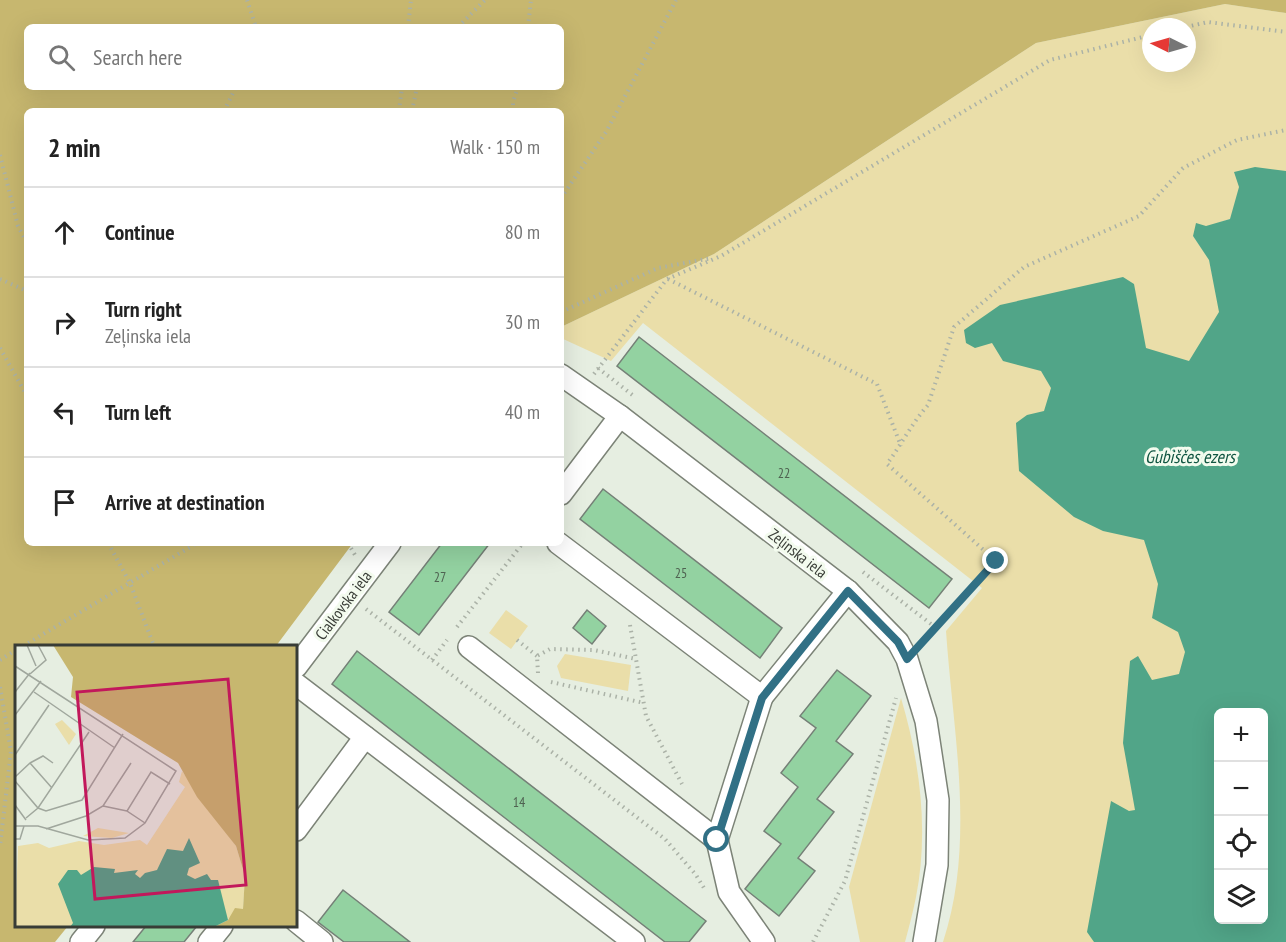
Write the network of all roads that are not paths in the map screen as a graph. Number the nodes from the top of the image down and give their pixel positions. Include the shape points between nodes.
1 (564, 377) edge
2 (620, 416) junction
3 (564, 490) edge
4 (388, 546) edge
5 (562, 546) edge
6 (848, 591) junction
7 (469, 647) dead end
8 (297, 666) edge
9 (297, 685) edge
10 (762, 698) junction
11 (365, 737) junction
12 (297, 829) edge
13 (717, 840) junction
14 (297, 922) edge
15 (93, 927) edge
16 (221, 927) edge
17 (81, 942) edge
18 (209, 942) edge
19 (322, 942) edge
20 (634, 942) edge
21 (764, 942) edge
22 (924, 942) edge

1 - 2 street, Zeļinska iela
2 - 3 street
2 - 6 street, Zeļinska iela
4 - 8 street, Cialkovska iela
5 - 10 street
6 - 10 street
6 - 22 street, Zeļinska iela via 898,642 926,721 938,800 937,865
7 - 13 street via 533,686
9 - 11 street
10 - 13 street
11 - 12 street
11 - 20 street
13 - 21 street via 729,892
14 - 19 street
15 - 17 street
16 - 18 street

